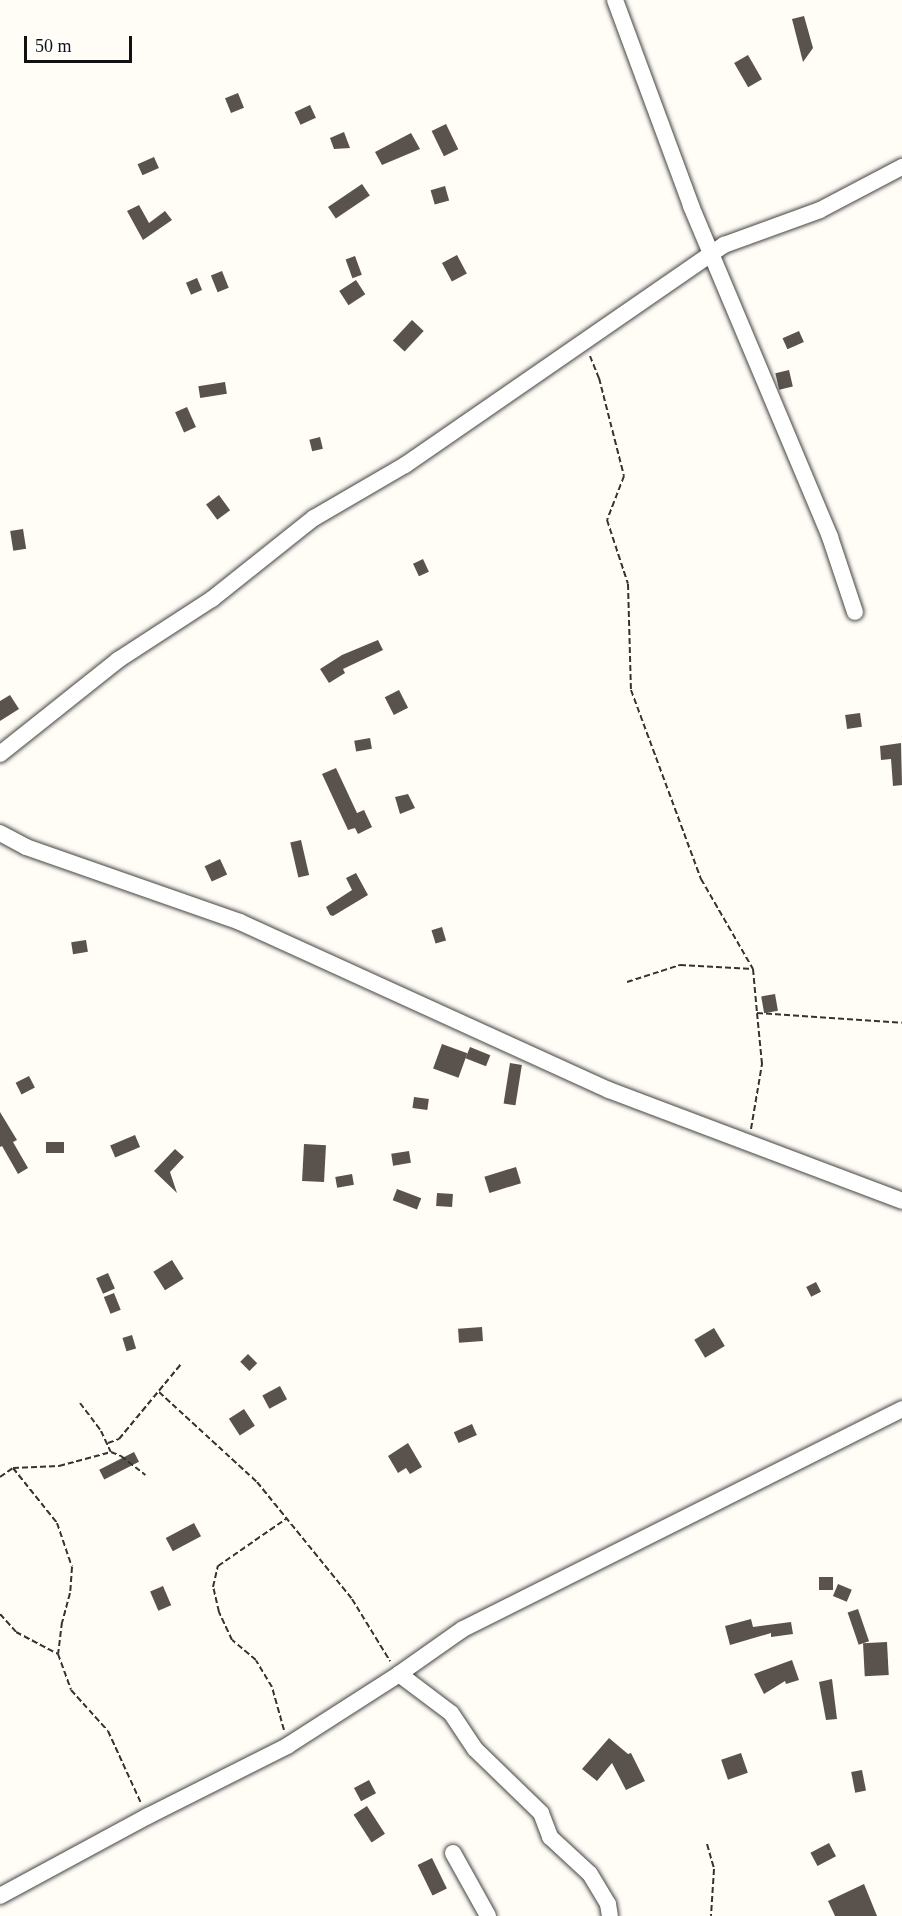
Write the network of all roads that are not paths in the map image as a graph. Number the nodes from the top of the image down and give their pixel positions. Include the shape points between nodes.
1 (615, 0) edge
2 (900, 173) edge
3 (712, 253) junction
4 (855, 612) dead end
5 (0, 754) edge
6 (0, 833) edge
7 (902, 1201) edge
8 (902, 1409) edge
9 (399, 1674) junction
10 (453, 1853) dead end
11 (0, 1896) edge
12 (488, 1916) edge
13 (610, 1916) edge

1 - 3 street
2 - 3 street
3 - 4 street via 830,537
3 - 5 street via 405,465 314,519 212,598 118,660
6 - 7 street via 26,847 240,922 609,1090
8 - 9 street via 463,1629
9 - 11 street via 287,1746
9 - 13 street via 451,1713 475,1749 541,1813 550,1837 590,1874 608,1904
10 - 12 street

